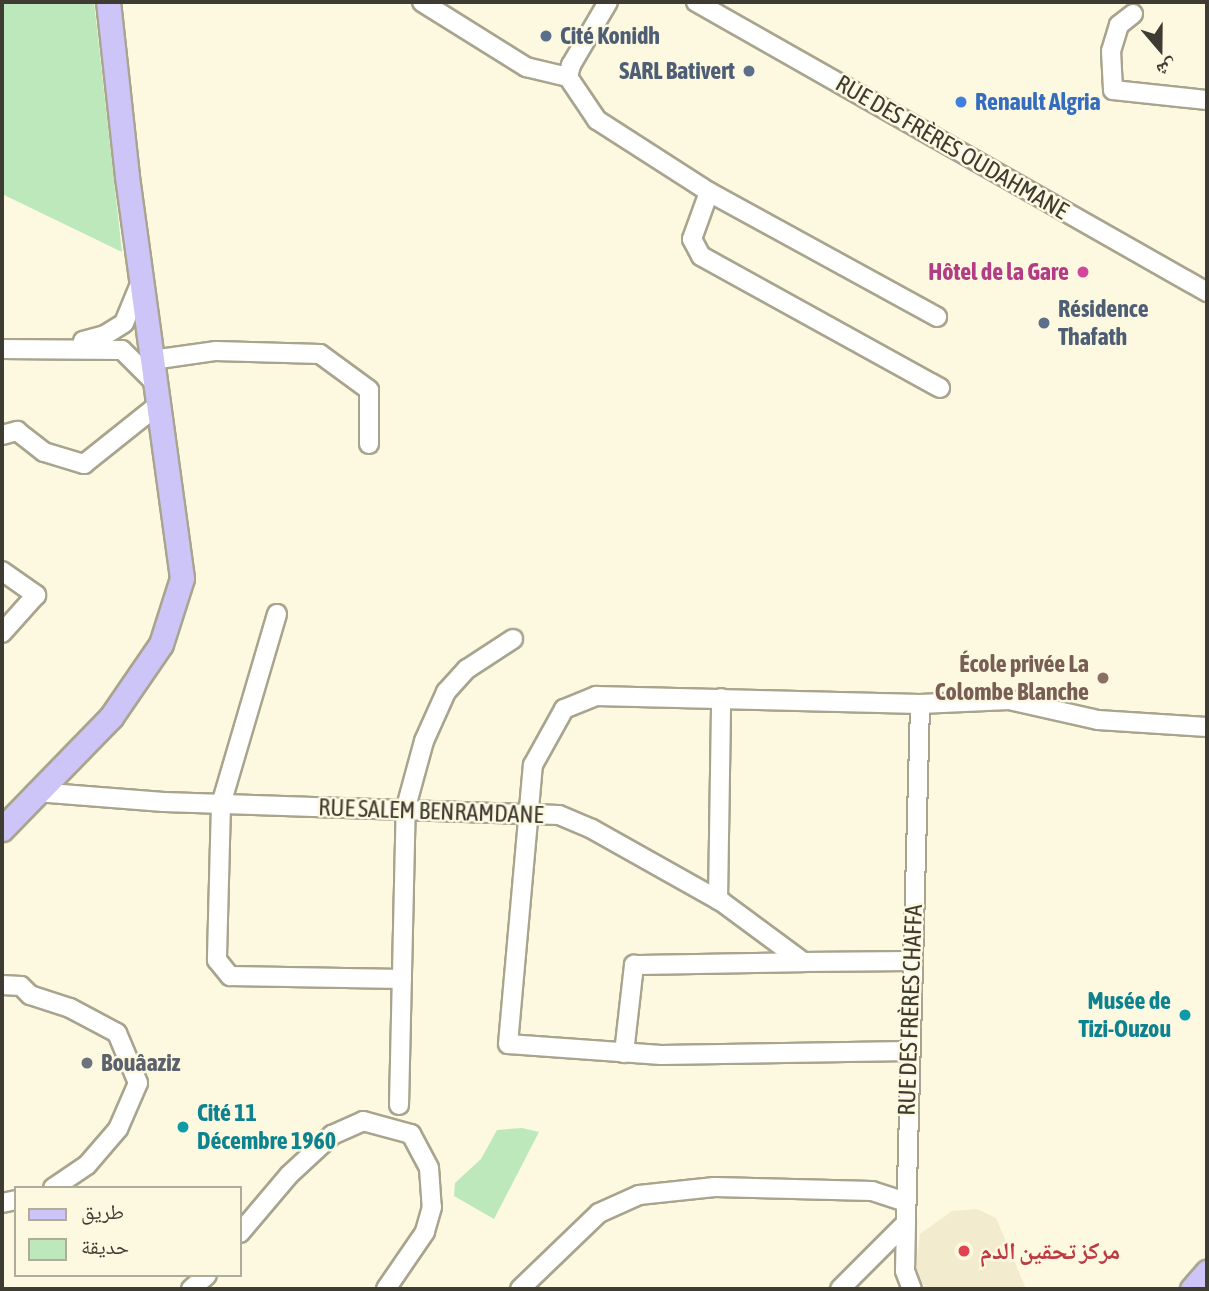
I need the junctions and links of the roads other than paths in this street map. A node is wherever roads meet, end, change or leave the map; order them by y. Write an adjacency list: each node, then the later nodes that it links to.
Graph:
1 (108, 2): 9 (main road)
2 (422, 2): 6 (street)
3 (608, 2): 6 (street)
4 (696, 2): 10 (street, RUE DES FRÈRES OUDAHMANE)
5 (1133, 14): 7 (street)
6 (568, 77): 8 (street)
7 (1207, 100)
8 (709, 192): 11 (street); 15 (street)
9 (141, 282): 12 (street); 14 (main road)
10 (1207, 292)
11 (937, 317)
12 (66, 346): 13 (street); 14 (street)
13 (2, 349)
14 (155, 385): 16 (street); 17 (street); 25 (main road)
15 (940, 388)
16 (2, 435)
17 (369, 444)
18 (2, 571): 20 (street)
19 (277, 614): 26 (street)
20 (2, 633)
21 (513, 639): 27 (street)
22 (721, 698): 23 (street); 28 (street); 30 (street)
23 (920, 704): 24 (street); 31 (street, RUE DES FRÈRES CHAFFA)
24 (1207, 727)
25 (36, 792): 26 (street, RUE SALEM BENRAMDANE); 29 (main road)
26 (221, 803): 27 (street, RUE SALEM BENRAMDANE); 33 (street)
27 (406, 807): 28 (street, RUE SALEM BENRAMDANE); 33 (street)
28 (527, 814): 30 (street, RUE SALEM BENRAMDANE); 36 (street)
29 (2, 829)
30 (718, 900): 32 (street, RUE SALEM BENRAMDANE)
31 (912, 961): 32 (street); 35 (street, RUE DES FRÈRES CHAFFA)
32 (803, 962): 36 (street)
33 (402, 979): 37 (street)
34 (2, 985): 38 (street)
35 (909, 1051): 36 (street); 39 (street, RUE DES FRÈRES CHAFFA)
36 (624, 1053)
37 (399, 1105)
38 (56, 1186)
39 (906, 1202): 40 (street, RUE DES FRÈRES CHAFFA); 46 (street)
40 (906, 1223): 47 (street); 48 (street, RUE DES FRÈRES CHAFFA)
41 (242, 1231): 45 (street)
42 (1207, 1272): 49 (main road)
43 (205, 1277): 44 (street)
44 (191, 1289)
45 (386, 1289)
46 (520, 1289)
47 (840, 1289)
48 (912, 1289)
49 (1192, 1289)

